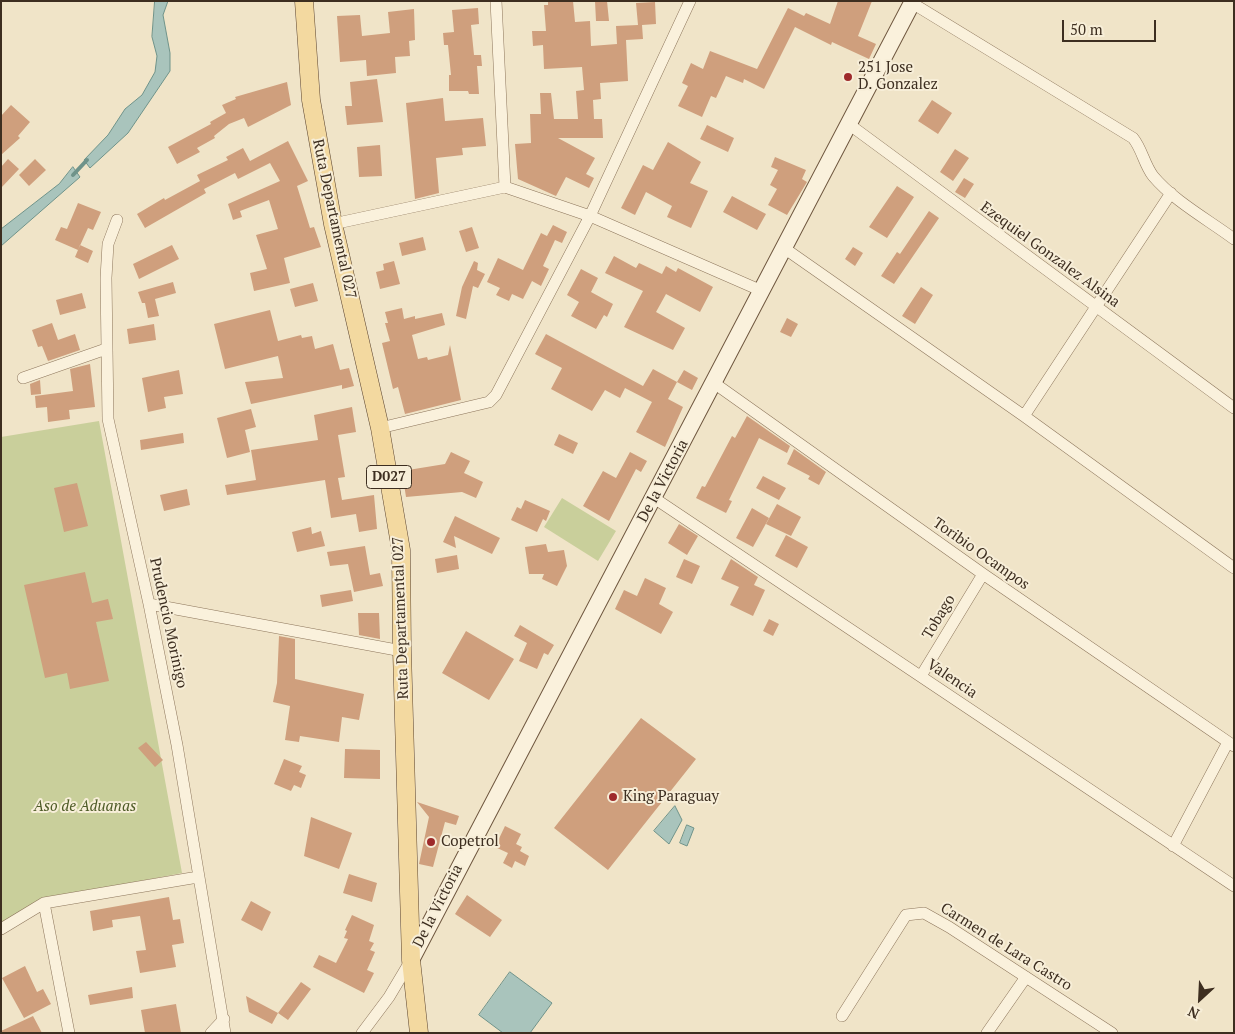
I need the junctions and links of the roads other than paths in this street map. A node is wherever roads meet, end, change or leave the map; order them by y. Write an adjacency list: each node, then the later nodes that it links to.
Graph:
1 (304, 1): 10 (main road, Ruta Departamental 027 / D027)
2 (496, 1): 6 (street)
3 (690, 1): 8 (street)
4 (912, 2): 5 (main road, De la Victoria); 7 (street)
5 (850, 125): 12 (main road, De la Victoria); 14 (street, Ezequiel Gonzalez Alsina)
6 (505, 187): 8 (street); 10 (street)
7 (1171, 193): 11 (street); 14 (street)
8 (590, 216): 13 (street); 20 (street)
9 (117, 220): 15 (street, Prudencio Morinigo)
10 (334, 224): 20 (main road, Ruta Departamental 027 / D027)
11 (1234, 239)
12 (784, 248): 13 (main road, De la Victoria); 19 (street)
13 (762, 291): 17 (main road, De la Victoria)
14 (1096, 307): 18 (street, Ezequiel Gonzalez Alsina); 19 (street)
15 (106, 348): 16 (street); 24 (street, Prudencio Morinigo)
16 (23, 378)
17 (714, 383): 21 (main road, De la Victoria); 23 (street, Toribio Ocampos)
18 (1234, 408)
19 (1024, 416): 22 (street)
20 (380, 428): 25 (main road, Ruta Departamental 027 / D027)
21 (654, 498): 26 (street, Valencia); 33 (main road, De la Victoria)
22 (1234, 568)
23 (983, 574): 26 (street, Tobago); 27 (street, Toribio Ocampos)
24 (149, 604): 25 (street); 29 (street, Prudencio Morinigo)
25 (402, 650): 33 (main road, Ruta Departamental 027 / D027)
26 (921, 676): 28 (street, Valencia)
27 (1231, 744): 28 (street)
28 (1173, 846): 30 (street, Valencia)
29 (198, 877): 31 (street); 36 (street, Prudencio Morinigo)
30 (1234, 886)
31 (44, 904): 32 (street); 37 (street)
32 (1, 929)
33 (411, 960): 40 (street); 41 (main road, Ruta Departamental 027 / D027)
34 (1026, 976): 35 (street, Carmen de Lara Castro); 42 (street); 43 (street, Carmen de Lara Castro)
35 (842, 1016)
36 (224, 1019): 38 (street); 39 (street, Prudencio Morinigo)
37 (69, 1033)
38 (211, 1033)
39 (226, 1033)
40 (362, 1033)
41 (419, 1033)
42 (987, 1033)
43 (1112, 1033)

